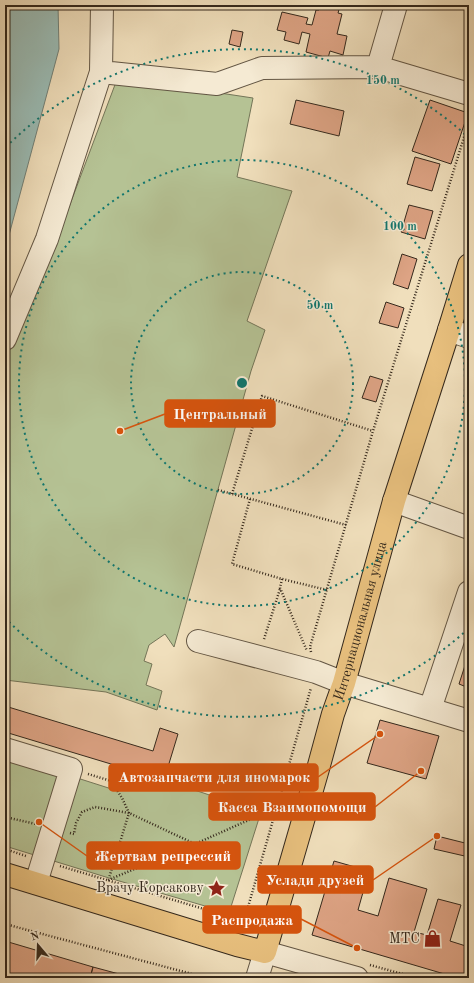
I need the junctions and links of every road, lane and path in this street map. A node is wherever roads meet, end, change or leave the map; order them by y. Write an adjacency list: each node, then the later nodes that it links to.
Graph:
1 (102, 5): 4 (street)
2 (396, 5): 3 (street)
3 (378, 67): 4 (street); 5 (street)
4 (101, 72): 9 (street)
5 (469, 94)
6 (469, 120): 10 (path)
7 (469, 265): 8 (main road, Интернациональная улица)
8 (459, 334): 14 (main road, Интернациональная улица)
9 (5, 339)
10 (373, 431): 12 (path); 15 (path)
11 (218, 490): 12 (path)
12 (232, 494): 13 (path)
13 (250, 499): 15 (path); 17 (path)
14 (394, 501): 16 (street); 24 (main road, Интернациональная улица)
15 (346, 525): 19 (path)
16 (469, 528)
17 (282, 579): 18 (path); 19 (path)
18 (280, 588): 22 (path); 23 (path)
19 (327, 590): 23 (path)
20 (469, 592): 25 (street)
21 (198, 641): 22 (street)
22 (259, 657): 23 (street)
23 (316, 672): 24 (street); 31 (path)
24 (344, 683): 25 (street); 40 (main road, Интернациональная улица)
25 (430, 709): 26 (street)
26 (469, 721)
27 (5, 749): 28 (street)
28 (71, 769): 29 (path); 32 (street)
29 (129, 813): 32 (path); 33 (path); 37 (path)
30 (5, 817): 32 (path)
31 (274, 818): 33 (path); 37 (path)
32 (61, 830): 35 (street)
33 (195, 844): 37 (path)
34 (5, 849): 35 (path)
35 (43, 861): 37 (path); 38 (street)
36 (5, 874): 38 (main road)
37 (108, 879)
38 (36, 883): 40 (main road)
39 (5, 924): 41 (path)
40 (265, 952): 42 (street, Интернациональная улица); 43 (street)
41 (207, 978)
42 (257, 978)
43 (357, 978)

